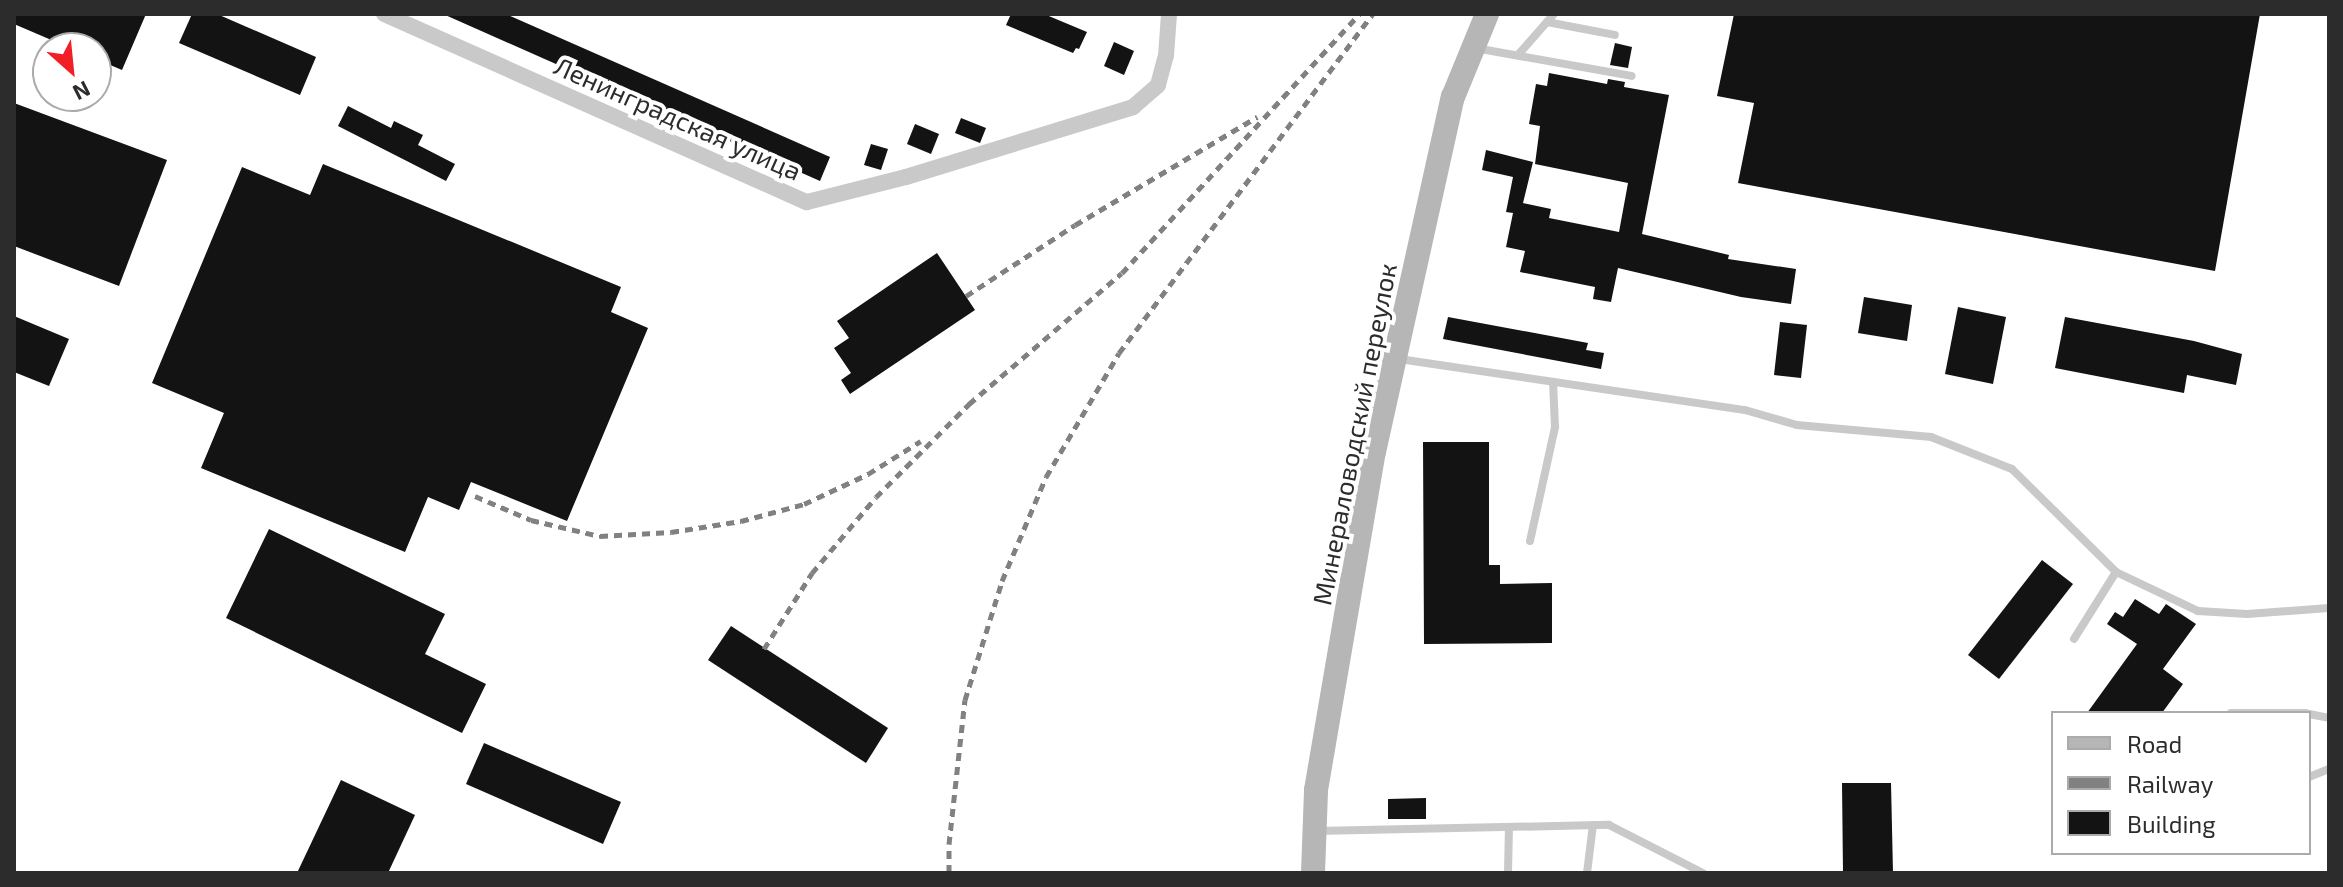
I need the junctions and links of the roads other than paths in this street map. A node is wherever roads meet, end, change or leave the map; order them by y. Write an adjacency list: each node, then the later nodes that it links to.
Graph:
1 (384, 14): 2 (street, Ленинградская улица)
2 (1169, 14)
3 (1487, 14): 7 (street, Минераловодский переулок)
4 (1554, 14): 5 (lane)
5 (1547, 22): 6 (lane); 8 (lane)
6 (1615, 35)
7 (1474, 48): 8 (lane); 10 (street, Минераловодский переулок)
8 (1518, 55): 9 (lane)
9 (1632, 76)
10 (1395, 358): 11 (lane); 18 (street, Минераловодский переулок)
11 (1553, 382): 12 (lane); 13 (lane)
12 (1530, 541)
13 (2116, 572): 14 (lane); 15 (lane)
14 (2329, 608)
15 (2074, 639)
16 (1593, 825): 17 (lane); 21 (lane); 22 (lane)
17 (1509, 827): 18 (lane); 20 (lane)
18 (1315, 831): 19 (street, Минераловодский переулок)
19 (1313, 873)
20 (1508, 873)
21 (1587, 873)
22 (1703, 873)

